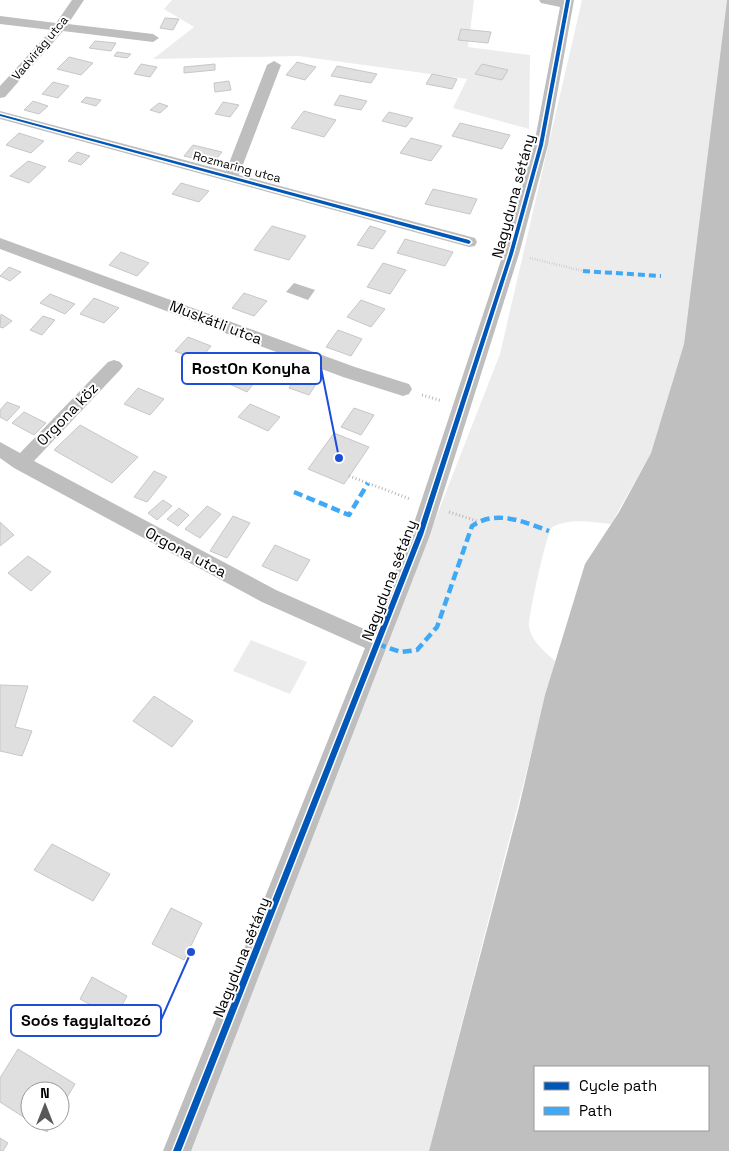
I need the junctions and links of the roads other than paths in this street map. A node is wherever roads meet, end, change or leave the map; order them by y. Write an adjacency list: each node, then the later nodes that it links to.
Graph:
1 (78, 0): 5 (street, Vadvirág utca)
2 (546, 0): 3 (street)
3 (567, 3): 17 (street, Nagyduna sétány)
4 (0, 20): 5 (street)
5 (60, 27): 6 (street); 8 (street, Vadvirág utca)
6 (153, 38)
7 (274, 65): 10 (street)
8 (0, 94)
9 (0, 115): 10 (street, Rozmaring utca)
10 (231, 177): 11 (street, Rozmaring utca)
11 (469, 242)
12 (0, 243): 14 (street, Muskátli utca)
13 (114, 366): 16 (street, Orgona köz)
14 (403, 389)
15 (0, 449): 16 (street, Orgona utca)
16 (21, 463): 17 (street, Orgona utca)
17 (377, 644): 18 (street, Nagyduna sétány)
18 (177, 1151)

